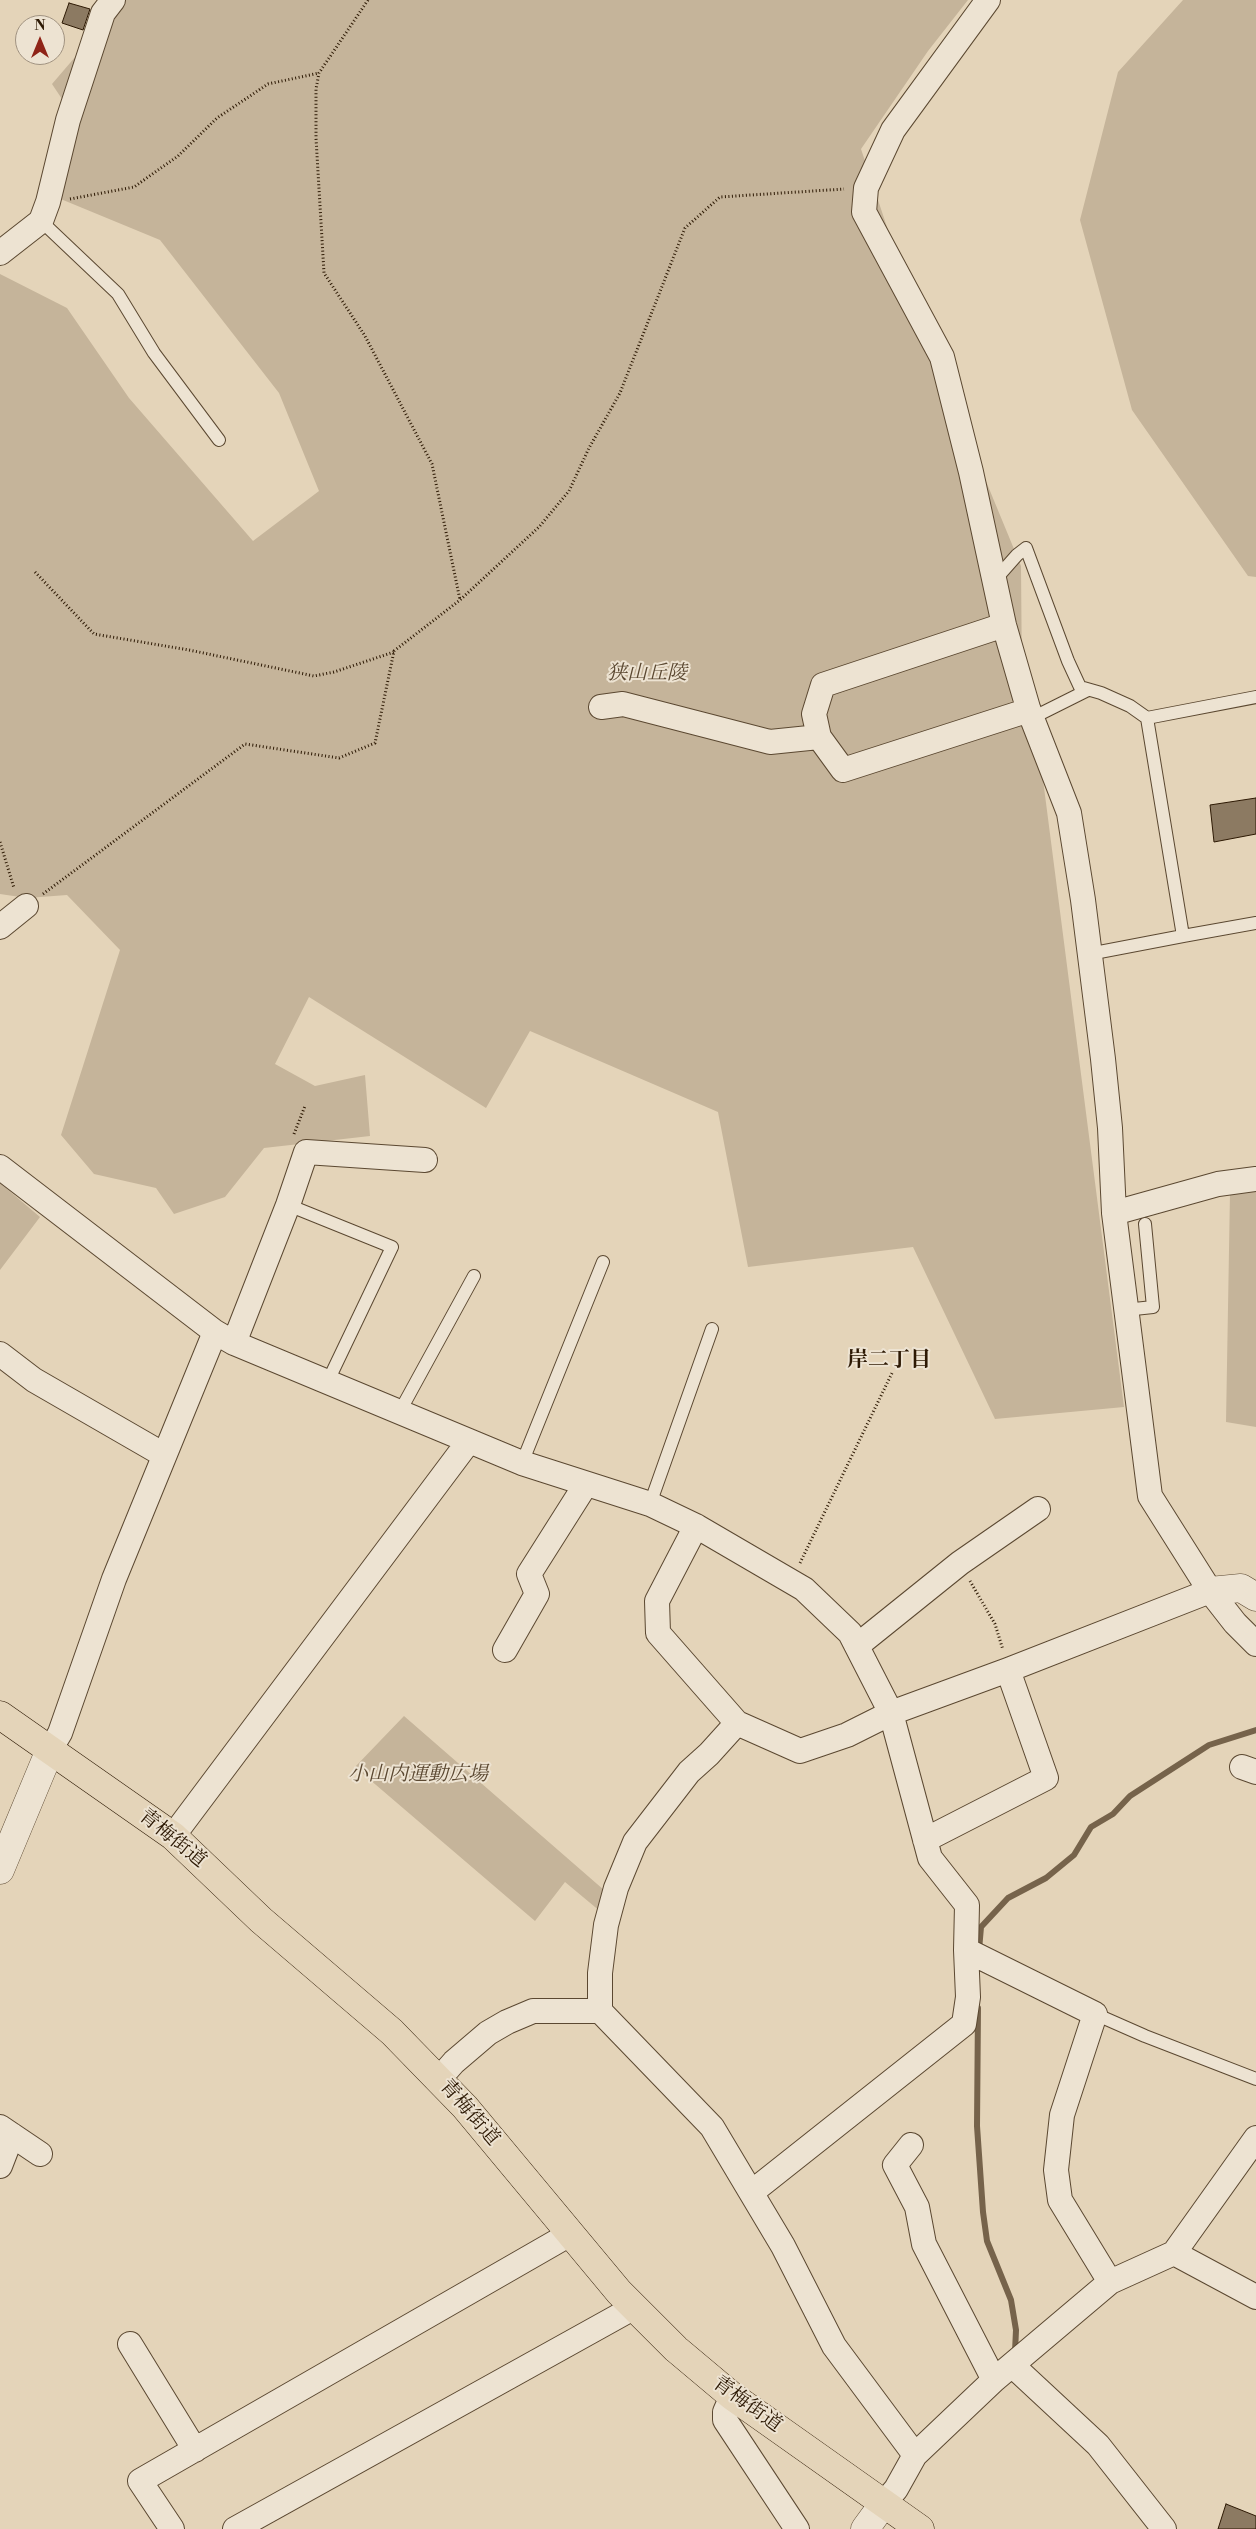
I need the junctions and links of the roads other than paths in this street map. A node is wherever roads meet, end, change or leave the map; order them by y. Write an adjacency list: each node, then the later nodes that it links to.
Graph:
1 (113, 0): 3 (street)
2 (988, 0): 6 (street)
3 (45, 212): 4 (street); 5 (lane)
4 (0, 254)
5 (219, 440)
6 (994, 581): 7 (street); 8 (lane)
7 (1004, 625): 11 (street); 13 (street)
8 (1088, 690): 11 (lane); 12 (lane)
9 (1256, 697): 12 (lane)
10 (601, 708): 13 (street)
11 (1030, 713): 13 (street); 18 (street)
12 (1147, 718): 17 (lane)
13 (819, 737)
14 (23, 908): 16 (street)
15 (1256, 923): 17 (lane)
16 (0, 927)
17 (1183, 936): 18 (lane)
18 (1089, 954): 23 (street)
19 (425, 1160): 22 (street)
20 (0, 1167): 29 (street)
21 (1256, 1179): 23 (street)
22 (288, 1205): 29 (street); 31 (lane)
23 (1114, 1213): 27 (street)
24 (1145, 1224): 27 (lane)
25 (603, 1262): 35 (lane)
26 (474, 1276): 32 (lane)
27 (1125, 1310): 40 (street)
28 (712, 1329): 37 (lane)
29 (224, 1337): 31 (street); 34 (street)
30 (0, 1354): 34 (street)
31 (328, 1381): 32 (street)
32 (399, 1413): 33 (street)
33 (470, 1441): 35 (street); 50 (street)
34 (164, 1455): 49 (street)
35 (522, 1463): 36 (street)
36 (586, 1484): 37 (street); 44 (street)
37 (650, 1504): 39 (street)
38 (1038, 1509): 43 (street)
39 (696, 1526): 43 (street); 48 (street)
40 (1210, 1591): 41 (street); 42 (street); 45 (street)
41 (1256, 1597)
42 (1256, 1644)
43 (858, 1645): 46 (street)
44 (505, 1650)
45 (1008, 1670): 46 (street); 51 (street)
46 (890, 1712): 48 (street); 51 (street)
47 (0, 1715): 49 (main road, 青梅街道)
48 (736, 1723): 54 (street)
49 (50, 1750): 50 (main road, 青梅街道); 52 (street)
50 (173, 1836): 56 (main road, 青梅街道)
51 (925, 1840): 53 (street)
52 (0, 1870)
53 (975, 1955): 55 (street); 63 (street)
54 (600, 2011): 56 (street); 63 (street)
55 (1095, 2014): 57 (lane); 66 (street)
56 (439, 2079): 64 (main road, 青梅街道)
57 (1256, 2079)
58 (6, 2131): 61 (street); 62 (street)
59 (1256, 2138): 65 (street)
60 (911, 2145): 71 (street)
61 (40, 2154)
62 (0, 2166)
63 (752, 2192): 74 (street)
64 (570, 2234): 68 (main road, 青梅街道); 73 (street)
65 (1174, 2253): 66 (street); 67 (street)
66 (1110, 2282): 70 (street)
67 (1256, 2297)
68 (633, 2308): 72 (main road, 青梅街道); 77 (street)
69 (130, 2344): 73 (street)
70 (1012, 2365): 71 (street); 81 (street)
71 (994, 2380): 74 (street)
72 (732, 2396): 75 (main road, 青梅街道); 78 (street)
73 (195, 2450): 76 (street)
74 (915, 2456): 75 (street)
75 (884, 2503): 79 (street); 80 (main road, 青梅街道)
76 (172, 2529)
77 (235, 2529)
78 (797, 2529)
79 (864, 2529)
80 (920, 2529)
81 (1164, 2529)

